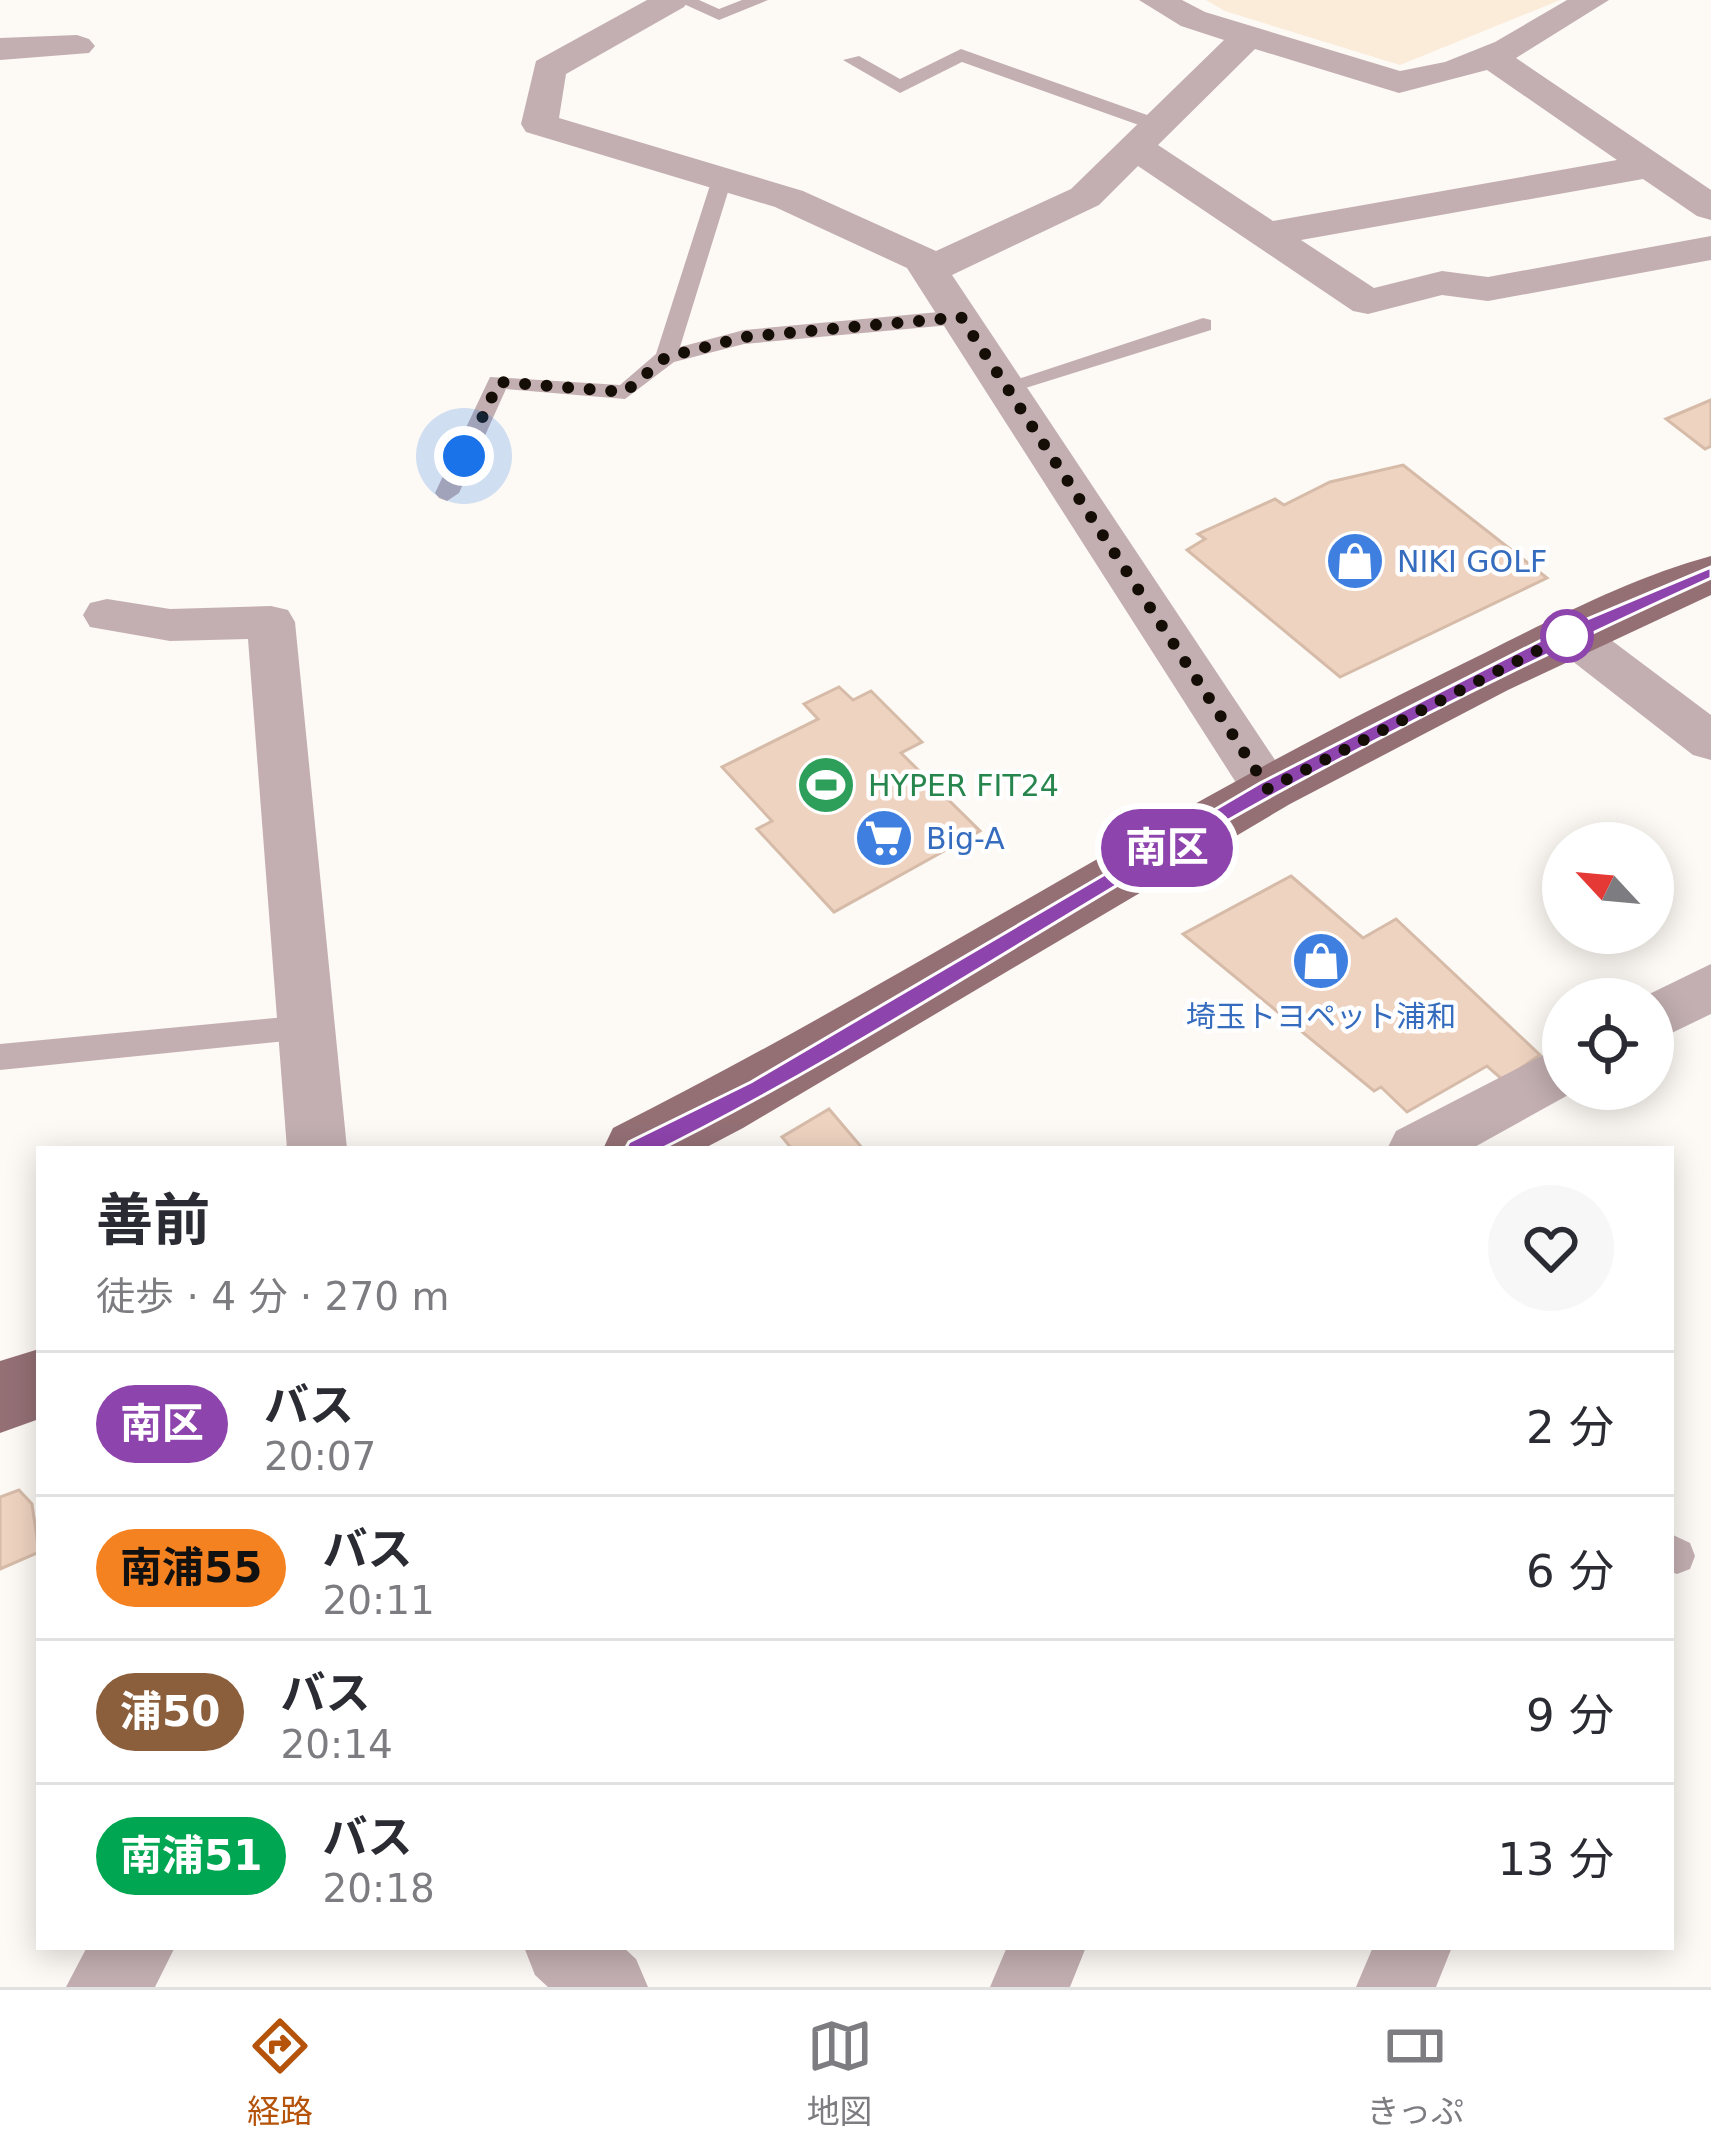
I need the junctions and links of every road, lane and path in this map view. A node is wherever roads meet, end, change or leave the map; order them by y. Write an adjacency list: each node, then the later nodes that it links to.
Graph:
1 (684, 0): 2 (lane)
2 (759, 0)
3 (1156, 0): 6 (street)
4 (1592, 0): 9 (street)
5 (640, 7): 13 (street)
6 (1248, 36): 9 (street); 11 (street)
7 (77, 46): 8 (street)
8 (0, 49)
9 (1490, 56): 12 (street)
10 (852, 60): 11 (lane)
11 (1146, 136): 15 (street); 17 (street)
12 (1650, 166): 14 (street); 15 (street)
13 (722, 179): 17 (street); 20 (lane)
14 (1711, 208)
15 (1266, 234): 16 (street)
16 (1711, 248)
17 (929, 270): 18 (street)
18 (961, 317): 20 (lane); 21 (street)
19 (1203, 325): 21 (lane)
20 (666, 357): 22 (lane)
21 (1007, 386): 27 (street)
22 (447, 493)
23 (1711, 574): 25 (main road)
24 (107, 615): 30 (street)
25 (1570, 634): 26 (street); 27 (main road)
26 (1711, 742)
27 (1268, 789): 34 (main road)
28 (1711, 987): 29 (street)
29 (1674, 1007)
30 (306, 1027): 31 (lane); 33 (street)
31 (0, 1057)
32 (1542, 1081): 35 (street)
33 (316, 1146)
34 (644, 1146)
35 (1422, 1146)
36 (36, 1385): 37 (main road)
37 (0, 1396)
38 (134, 1950): 42 (street)
39 (565, 1950): 43 (street)
40 (1046, 1950): 44 (street)
41 (1412, 1950): 45 (street)
42 (106, 1987)
43 (608, 1987)
44 (1030, 1987)
45 (1396, 1987)

